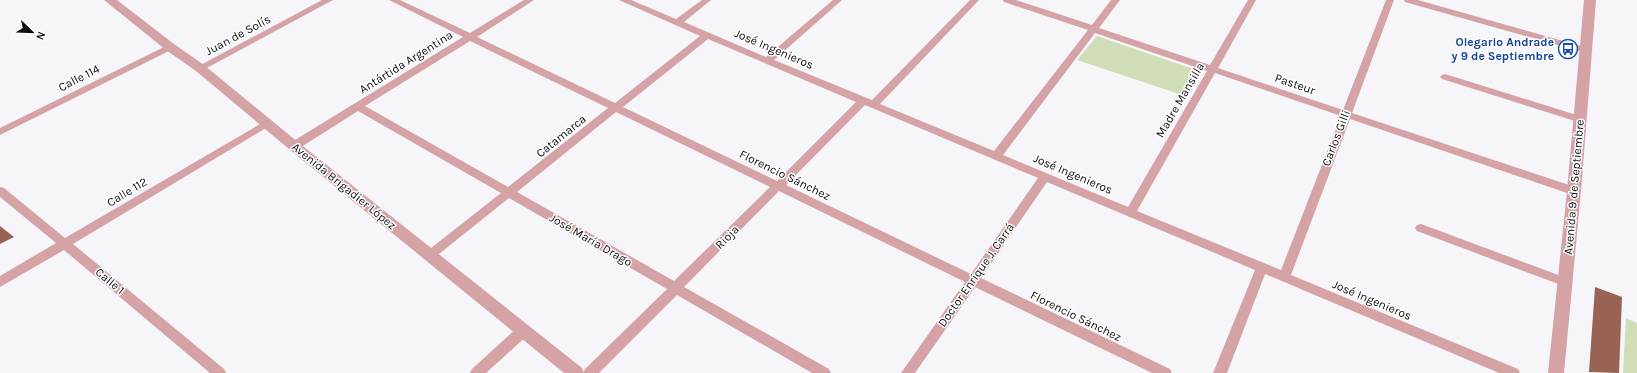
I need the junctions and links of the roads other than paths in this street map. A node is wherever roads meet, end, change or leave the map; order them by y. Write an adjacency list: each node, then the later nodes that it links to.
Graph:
1 (110, 0): 19 (street, Avenida Brigadier López)
2 (329, 0): 22 (street, Juan de Solís)
3 (393, 0): 18 (street, Florencio Sánchez)
4 (530, 0): 18 (street, Antártida Argentina)
5 (623, 0): 15 (street, José Ingenieros)
6 (707, 0): 15 (street)
7 (838, 0): 21 (street)
8 (975, 0): 25 (street, Rioja)
9 (1007, 0): 16 (street, Pasteur)
10 (1116, 0): 16 (street)
11 (1252, 0): 23 (street, Madre Mansilla)
12 (1390, 0): 28 (street, Carlos Gilli)
13 (1408, 0): 20 (street)
14 (1590, 0): 20 (street, Avenida 9 de Septiembre)
15 (677, 23): 17 (street, José Ingenieros)
16 (1094, 29): 23 (street, Pasteur); 33 (street)
17 (707, 36): 21 (street, José Ingenieros); 27 (street, Catamarca)
18 (470, 37): 26 (street, Antártida Argentina); 27 (street, Florencio Sánchez)
19 (170, 47): 22 (street, Avenida Brigadier López); 31 (street, Calle 114)
20 (1585, 50): 29 (street, Avenida 9 de Septiembre)
21 (767, 61): 25 (street, José Ingenieros)
22 (200, 68): 30 (street, Avenida Brigadier López)
23 (1212, 69): 28 (street, Pasteur); 39 (street, Madre Mansilla)
24 (1445, 77): 29 (street)
25 (868, 103): 33 (street, José Ingenieros); 35 (street, Rioja)
26 (359, 106): 32 (street, Antártida Argentina); 38 (street, José María Drago)
27 (616, 108): 35 (street, Florencio Sánchez); 38 (street, Catamarca)
28 (1345, 114): 37 (street, Pasteur); 44 (street, Carlos Gilli)
29 (1579, 119): 37 (street, Avenida 9 de Septiembre)
30 (267, 123): 32 (street, Avenida Brigadier López); 41 (street, Calle 112)
31 (0, 132)
32 (294, 146): 42 (street, Avenida Brigadier López)
33 (996, 156): 34 (street, José Ingenieros)
34 (1045, 177): 39 (street, José Ingenieros); 45 (street, Doctor Enrique J. Carrá)
35 (778, 186): 45 (street, Florencio Sánchez); 48 (street, Rioja)
36 (0, 191): 41 (street, Calle 1)
37 (1574, 191): 47 (street, Avenida 9 de Septiembre)
38 (510, 193): 42 (street, Catamarca); 48 (street, José María Drago)
39 (1130, 213): 43 (street, José Ingenieros)
40 (1421, 228): 47 (street)
41 (65, 244): 46 (street, Calle 112); 50 (street, Calle 1)
42 (430, 255): 49 (street, Avenida Brigadier López)
43 (1262, 268): 44 (street, José Ingenieros); 57 (street)
44 (1284, 277): 58 (street, José Ingenieros)
45 (973, 280): 55 (street, Doctor Enrique J. Carrá); 56 (street, Florencio Sánchez)
46 (0, 282)
47 (1565, 282): 59 (street, Avenida 9 de Septiembre)
48 (676, 288): 53 (street, Rioja); 54 (street, José María Drago)
49 (524, 330): 51 (street); 52 (street, Avenida Brigadier López)
50 (219, 373)
51 (477, 373)
52 (576, 373)
53 (590, 373)
54 (824, 373)
55 (908, 373)
56 (1165, 373)
57 (1220, 373)
58 (1513, 373)
59 (1556, 373)

